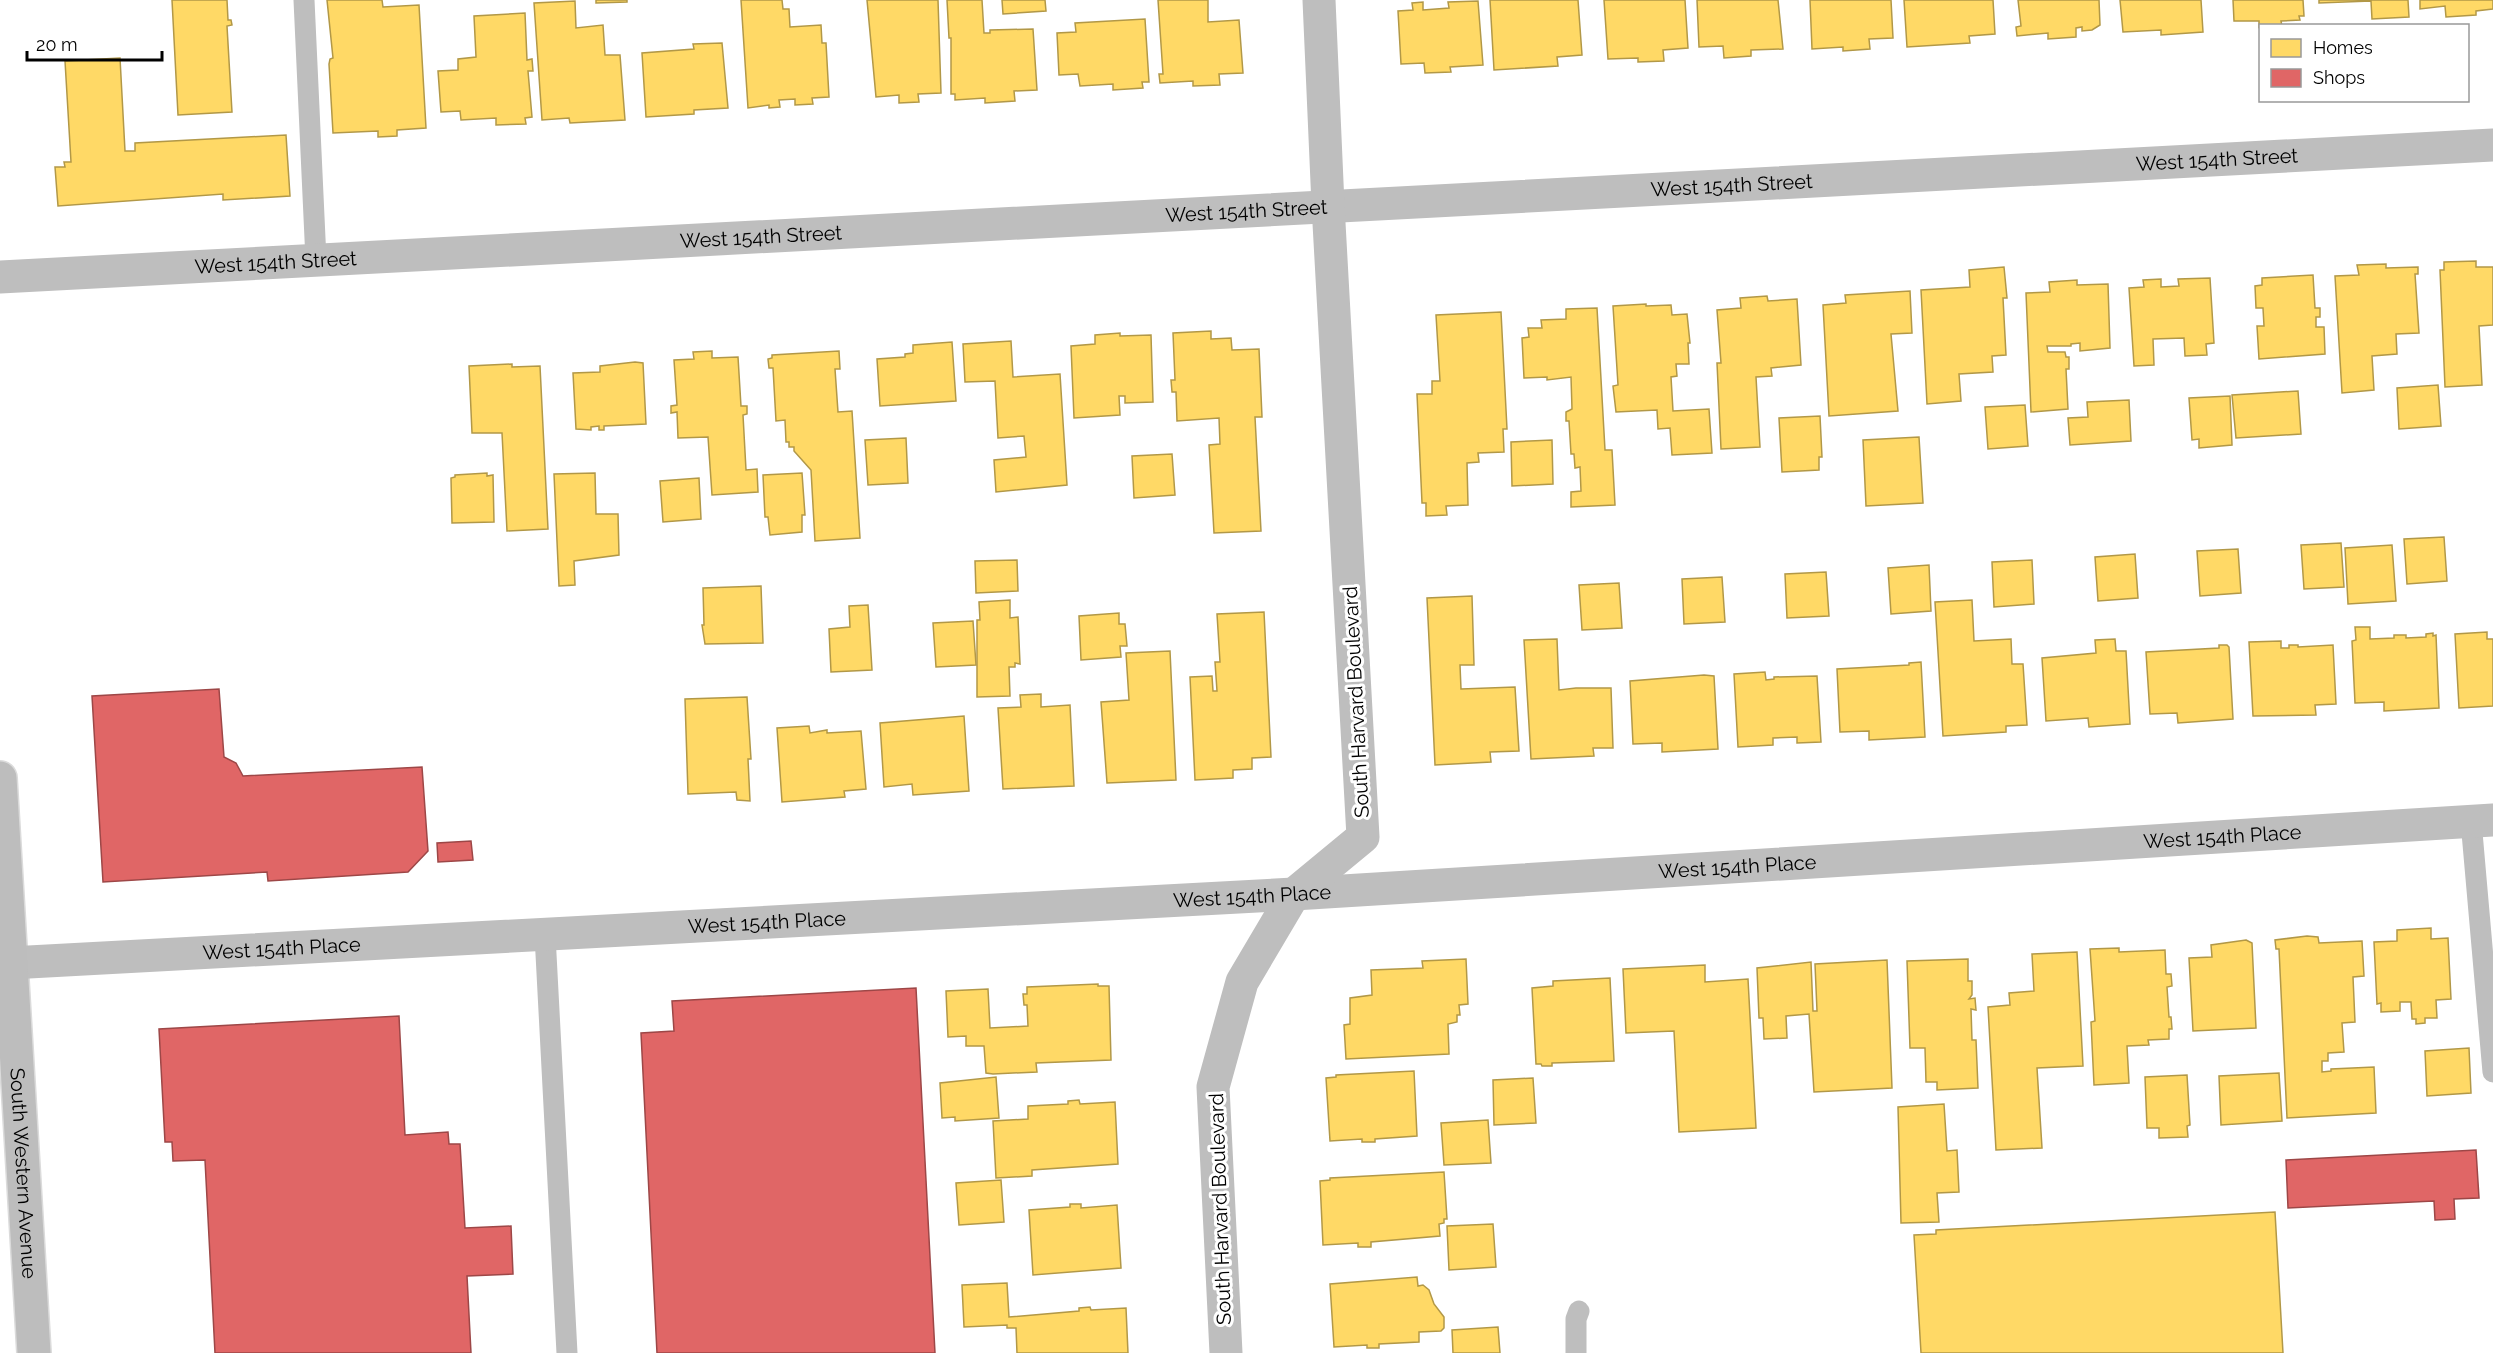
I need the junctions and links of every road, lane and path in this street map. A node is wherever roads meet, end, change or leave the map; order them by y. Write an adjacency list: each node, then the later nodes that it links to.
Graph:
1 (304, 0): 5 (lane)
2 (1319, 0): 4 (street, South Harvard Boulevard)
3 (2493, 145): 4 (street, West 154th Street)
4 (1328, 205): 5 (street, West 154th Street); 9 (street, South Harvard Boulevard)
5 (316, 260): 6 (street, West 154th Street)
6 (0, 277)
7 (0, 778): 11 (main road, South Western Avenue)
8 (2482, 820): 9 (street, West 154th Place); 13 (lane)
9 (1294, 894): 10 (street, West 154th Place); 17 (street, South Harvard Boulevard)
10 (545, 935): 11 (street, West 154th Place); 16 (lane)
11 (10, 963): 12 (main road, South Western Avenue)
12 (8, 1026): 15 (main road, South Western Avenue)
13 (2493, 1072)
14 (1579, 1311): 18 (lane)
15 (34, 1353)
16 (567, 1353)
17 (1226, 1353)
18 (1576, 1353)

